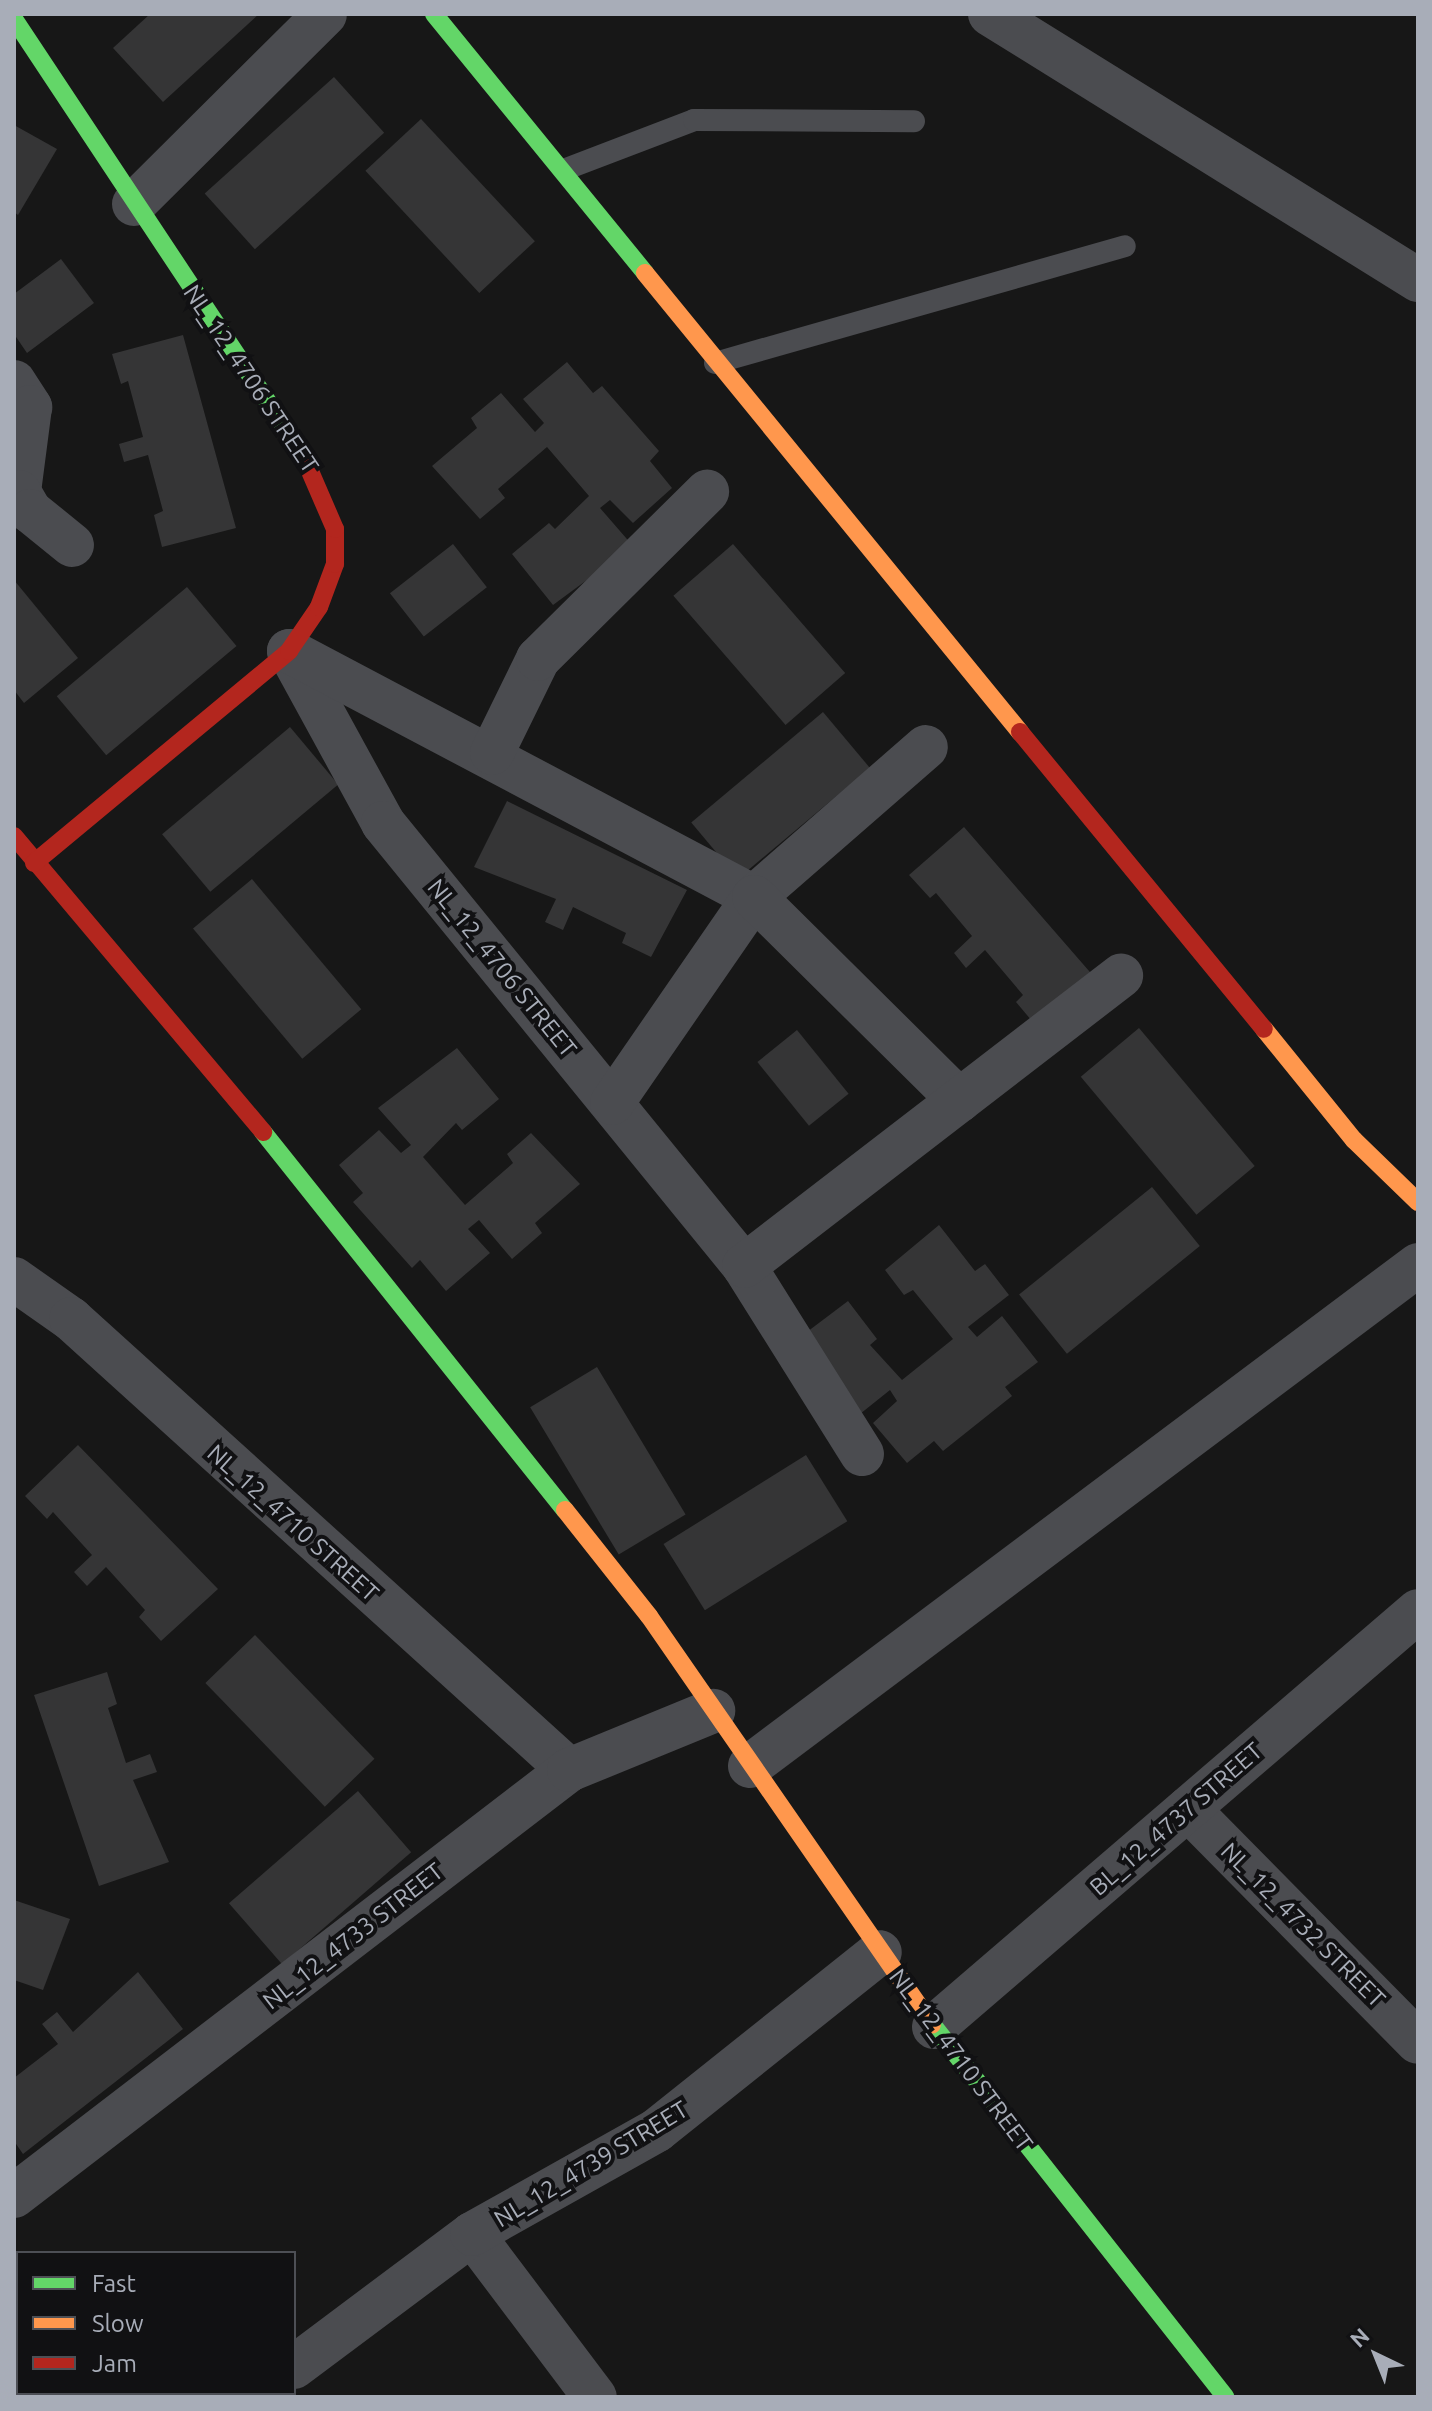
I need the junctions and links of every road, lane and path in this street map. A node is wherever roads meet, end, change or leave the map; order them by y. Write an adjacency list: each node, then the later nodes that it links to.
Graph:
1 (325, 14): 7 (street)
2 (434, 14): 6 (street)
3 (990, 14): 9 (street)
4 (14, 19): 7 (street, NL_12_4706 STREET)
5 (914, 121): 6 (lane)
6 (566, 169): 10 (street)
7 (134, 204): 14 (street, NL_12_4706 STREET)
8 (1125, 246): 10 (lane)
9 (1418, 280)
10 (715, 363): 23 (street)
11 (14, 382): 13 (street)
12 (707, 492): 16 (street)
13 (72, 545)
14 (289, 651): 16 (street); 18 (street, NL_12_4706 STREET); 22 (street, NL_12_4706 STREET)
15 (926, 747): 19 (street)
16 (492, 753): 19 (street)
17 (14, 836): 18 (street, NL_12_4710 STREET)
18 (34, 863): 29 (street, NL_12_4710 STREET)
19 (754, 897): 21 (street); 22 (street)
20 (1121, 976): 21 (street)
21 (959, 1100): 25 (street)
22 (612, 1103): 25 (street, NL_12_4706 STREET)
23 (1418, 1202)
24 (1418, 1265): 30 (street)
25 (744, 1266): 27 (street, NL_12_4706 STREET)
26 (14, 1279): 31 (street, NL_12_4710 STREET)
27 (862, 1454)
28 (1418, 1611): 32 (street, BL_12_4737 STREET)
29 (713, 1711): 30 (street, NL_12_4710 STREET); 31 (street, NL_12_4733 STREET)
30 (750, 1766): 33 (street, NL_12_4710 STREET)
31 (569, 1770): 36 (street, NL_12_4733 STREET)
32 (1188, 1809): 34 (street, BL_12_4737 STREET); 35 (street, NL_12_4732 STREET)
33 (880, 1952): 34 (street, NL_12_4710 STREET); 37 (street, NL_12_4739 STREET)
34 (934, 2027): 40 (street, NL_12_4710 STREET)
35 (1416, 2034)
36 (14, 2196)
37 (472, 2234): 38 (street, NL_12_4739 STREET); 39 (street)
38 (296, 2366)
39 (595, 2397)
40 (1225, 2397)

